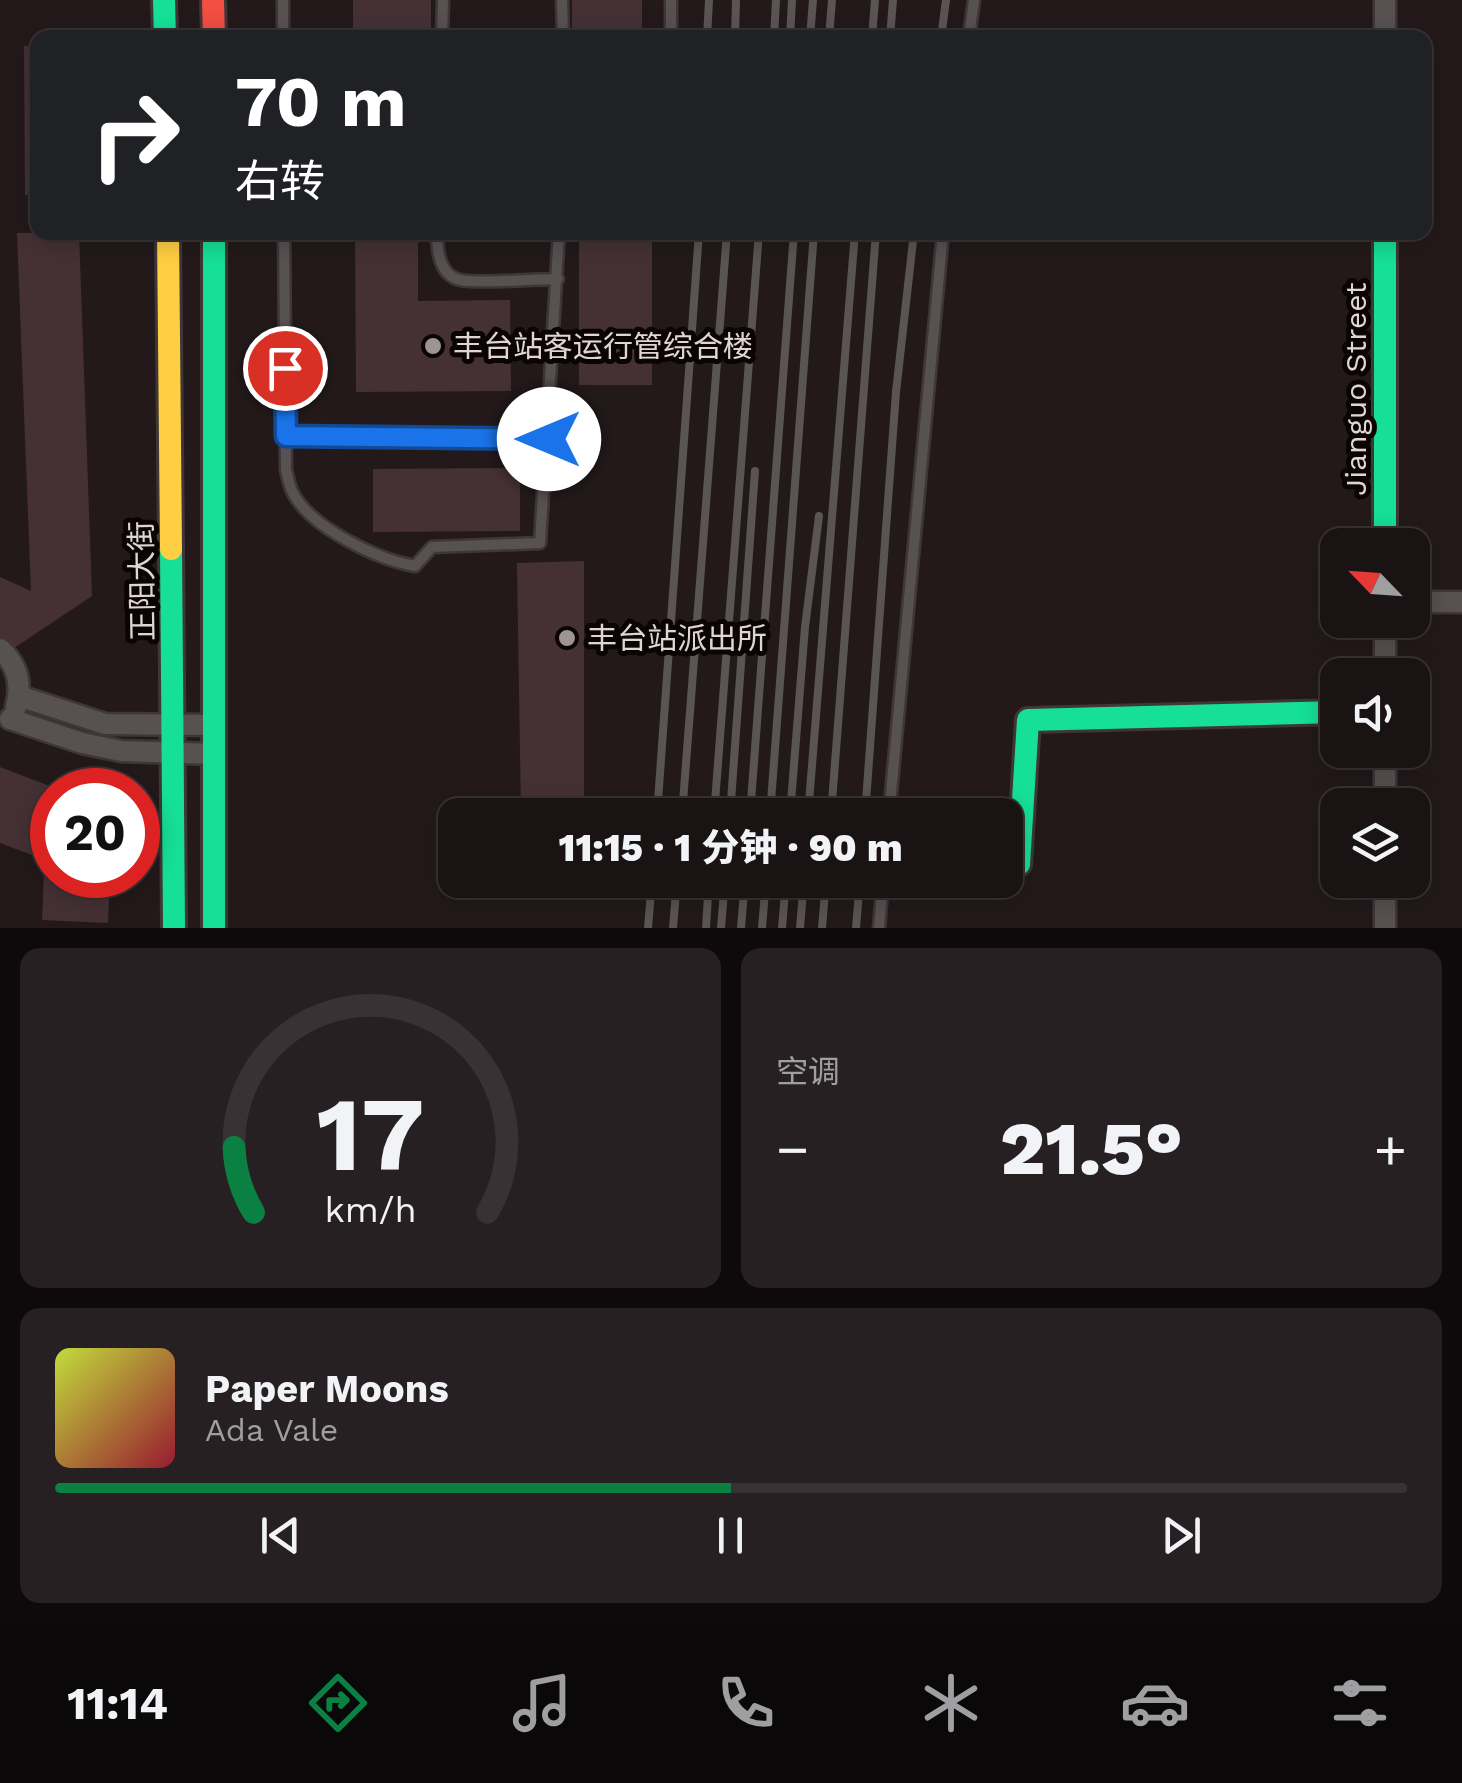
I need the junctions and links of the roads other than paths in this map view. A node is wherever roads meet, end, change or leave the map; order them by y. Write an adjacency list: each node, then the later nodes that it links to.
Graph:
1 (164, 0): 9 (main road)
2 (214, 0): 10 (main road)
3 (283, 0): 11 (lane)
4 (443, 0): 12 (lane)
5 (562, 0): 13 (lane)
6 (671, 0): 14 (lane)
7 (974, 0): 15 (lane)
8 (1385, 0): 16 (street)
9 (165, 30)
10 (214, 30)
11 (283, 30)
12 (442, 30)
13 (563, 30)
14 (671, 30)
15 (969, 30)
16 (1385, 30)
17 (168, 240): 34 (main road, 正阳大街)
18 (214, 240): 35 (main road)
19 (284, 240): 25 (lane)
20 (437, 240): 24 (lane)
21 (559, 240): 24 (lane)
22 (942, 240): 38 (lane)
23 (1385, 240): 27 (main road, Jianguo Street)
24 (558, 279): 26 (lane)
25 (286, 436): 26 (lane); 26 (lane)
26 (549, 439)
27 (1385, 528)
28 (1430, 602): 29 (street)
29 (1462, 602)
30 (0, 650): 31 (street)
31 (19, 696): 33 (street); 34 (street)
32 (1320, 712): 39 (main road)
33 (5, 724): 36 (street)
34 (174, 724): 35 (street); 36 (main road, 正阳大街)
35 (214, 725): 37 (main road)
36 (175, 753): 37 (street); 42 (main road, 正阳大街)
37 (214, 754): 43 (main road)
38 (892, 798)
39 (1023, 800)
40 (882, 898): 44 (lane)
41 (1386, 898): 45 (street)
42 (174, 928)
43 (214, 928)
44 (879, 928)
45 (1386, 928)

